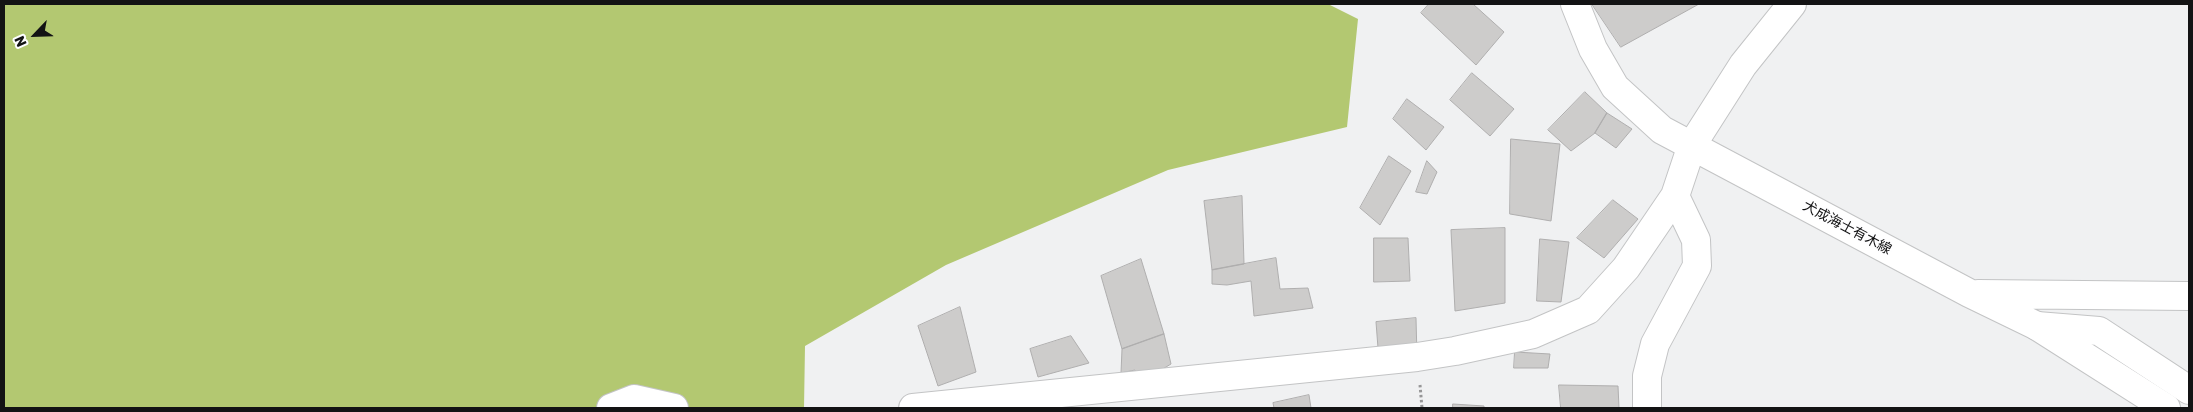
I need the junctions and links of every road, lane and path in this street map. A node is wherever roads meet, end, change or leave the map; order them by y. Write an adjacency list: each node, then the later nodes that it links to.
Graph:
1 (1574, 4): 3 (street, 犬成海士有木線)
2 (1792, 4): 3 (street)
3 (1692, 145): 4 (street); 5 (street, 犬成海士有木線)
4 (1676, 196): 11 (street); 12 (street)
5 (1970, 293): 6 (street); 7 (street, 犬成海士有木線)
6 (2189, 296)
7 (2037, 326): 8 (street); 13 (street, 犬成海士有木線)
8 (2189, 390)
9 (611, 408): 10 (street)
10 (674, 408)
11 (913, 408)
12 (1647, 408)
13 (2166, 408)

